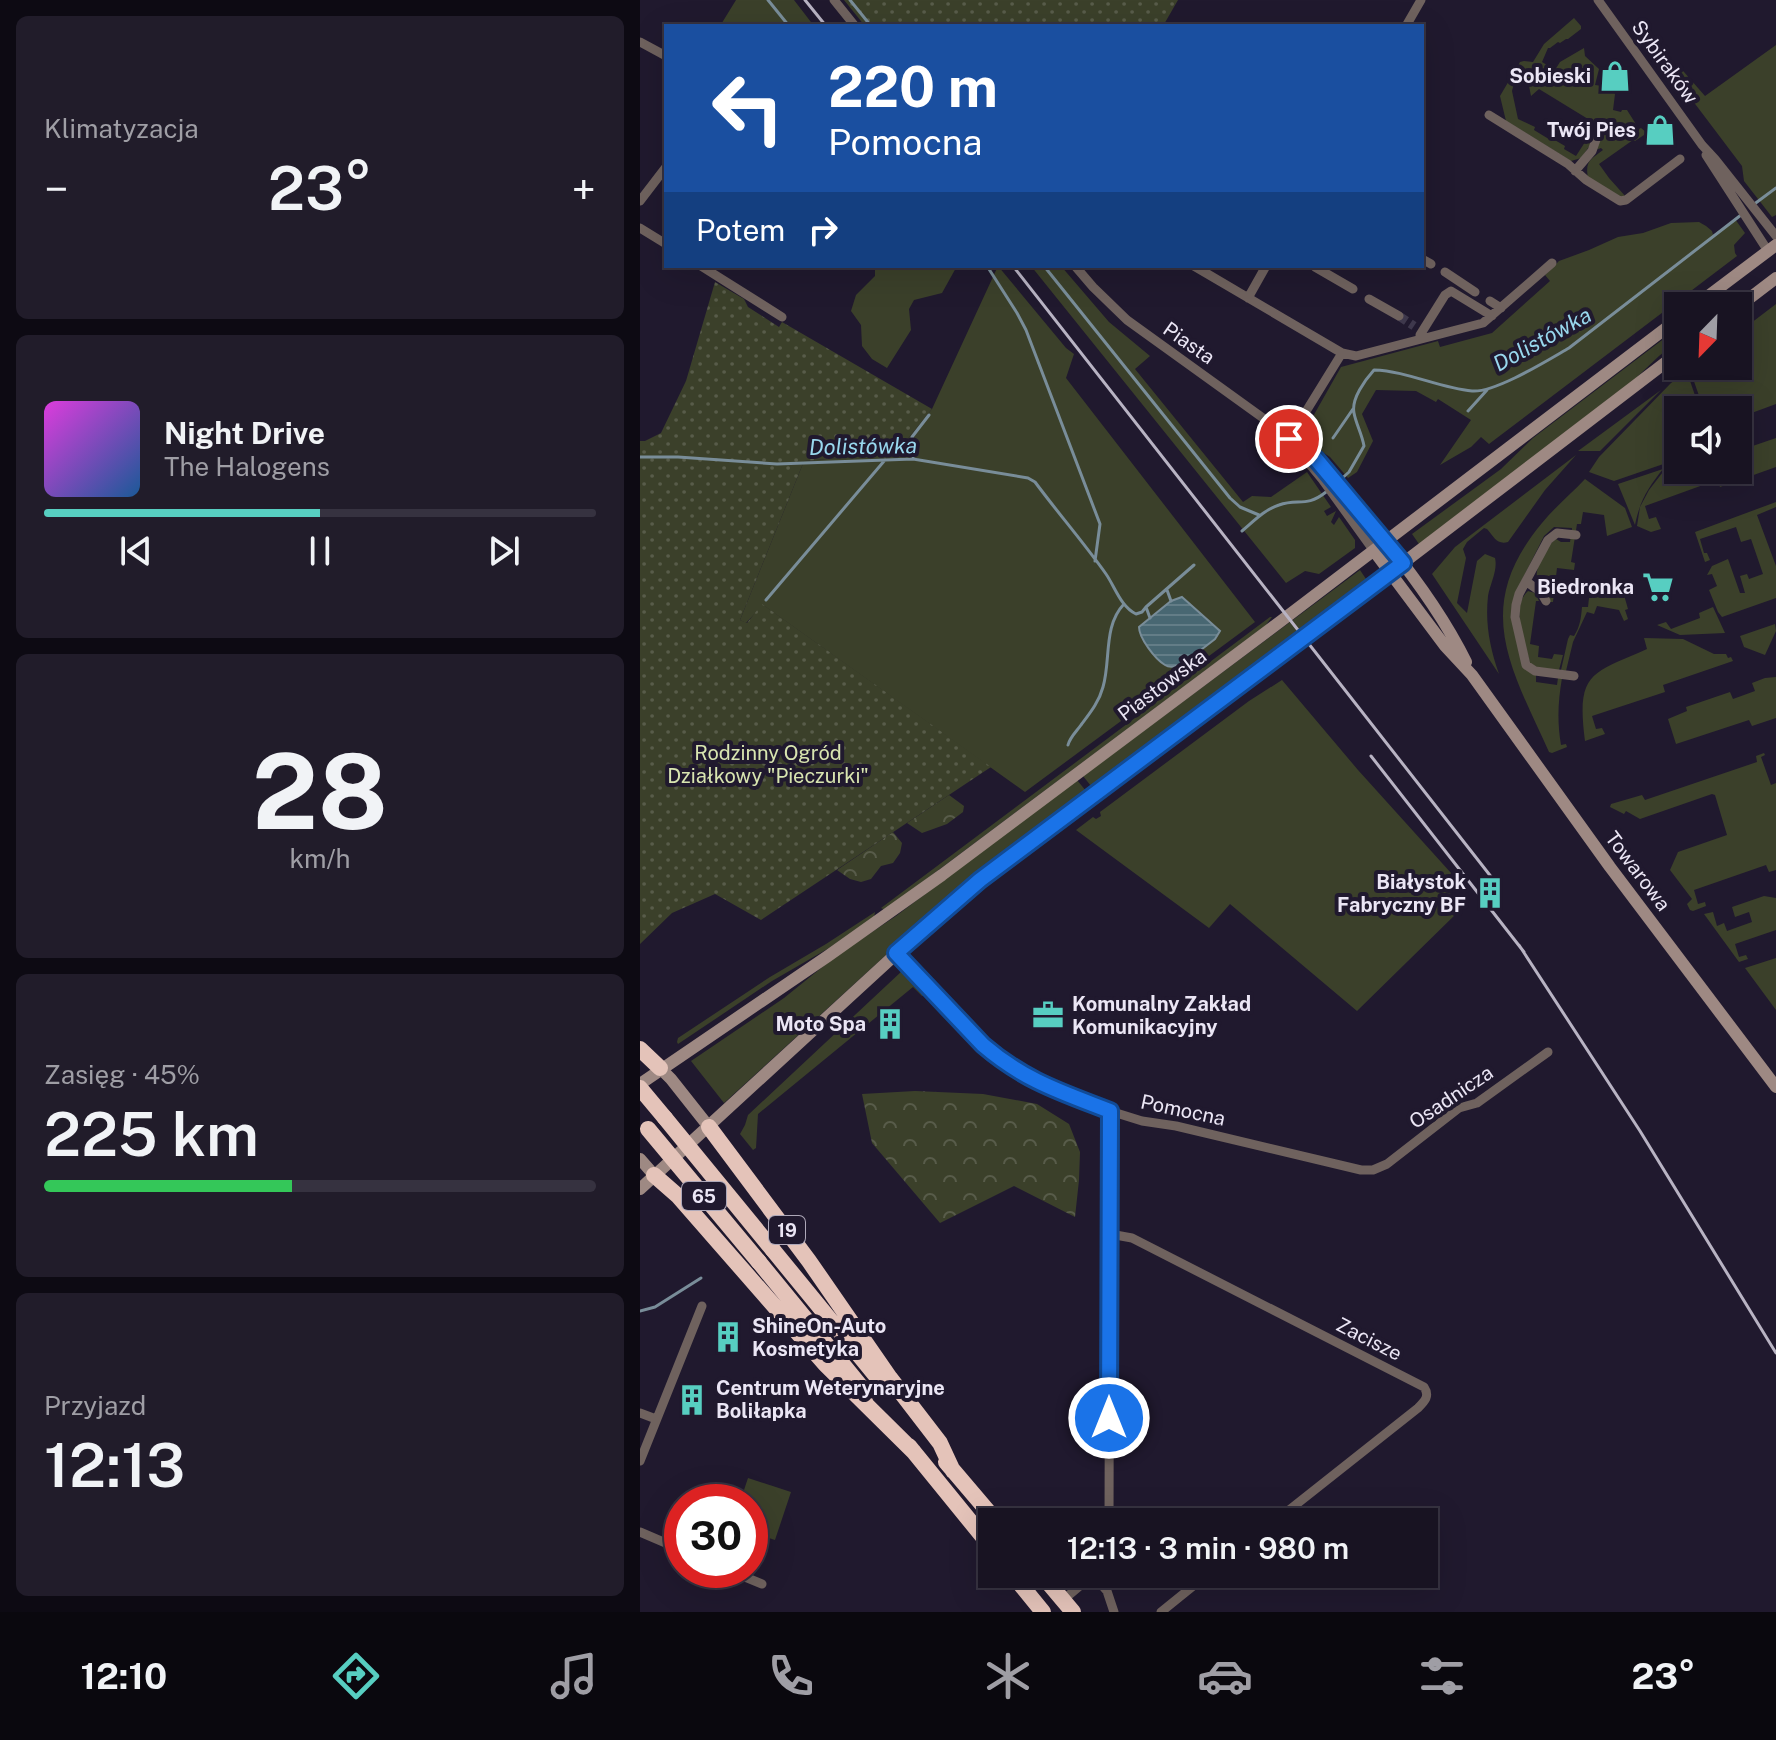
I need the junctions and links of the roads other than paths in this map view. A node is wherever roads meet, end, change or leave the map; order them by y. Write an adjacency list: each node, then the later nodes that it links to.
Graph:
1 (834, 0): 4 (street)
2 (1421, 0): 5 (street)
3 (1598, 0): 14 (street, Sybiraków)
4 (853, 24)
5 (1407, 24)
6 (640, 42): 7 (street)
7 (664, 55)
8 (1489, 115): 12 (street)
9 (1598, 134): 12 (street)
10 (1680, 159): 12 (street)
11 (664, 170): 13 (street)
12 (1575, 171)
13 (640, 201)
14 (1753, 217): 16 (street, Sybiraków); 18 (street, Sybiraków)
15 (640, 228): 17 (street)
16 (1776, 236)
17 (664, 243)
18 (1773, 252): 29 (main road)
19 (1552, 263): 34 (street)
20 (704, 268): 37 (street)
21 (1077, 268): 42 (street, Piasta)
22 (1197, 268): 31 (street)
23 (1265, 268): 31 (street)
24 (1317, 268): 27 (street)
25 (1445, 272): 28 (street)
26 (1776, 278): 30 (main road)
27 (1353, 289)
28 (1475, 292)
29 (1715, 292)
30 (1752, 296)
31 (1248, 298): 40 (street)
32 (1369, 299): 35 (street)
33 (1490, 301): 34 (street)
34 (1501, 308): 36 (street)
35 (1399, 316)
36 (1492, 316): 39 (street); 39 (street)
37 (782, 317)
38 (1664, 330): 45 (main road, Piastowska)
39 (1418, 333): 40 (street)
40 (1342, 353): 42 (street)
41 (1664, 364): 47 (main road)
42 (1289, 439): 43 (street, Piasta)
43 (1339, 494): 45 (street, Piasta); 46 (street, Piasta)
44 (1576, 535): 49 (street)
45 (1386, 542): 46 (main road, Piastowska); 47 (main road, Towarowa)
46 (1374, 551): 48 (main road, Towarowa); 58 (main road, Piastowska)
47 (1403, 563): 48 (main road); 51 (main road, Towarowa)
48 (1390, 573): 52 (main road, Towarowa); 55 (main road)
49 (1527, 582): 50 (street); 54 (street)
50 (1546, 601)
51 (1432, 606): 52 (main road); 53 (main road, Towarowa)
52 (1420, 613): 53 (main road, Towarowa)
53 (1472, 675): 60 (main road, Towarowa)
54 (1574, 676)
55 (896, 953): 61 (street, Pomocna); 63 (main road)
56 (640, 1049): 58 (highway)
57 (1548, 1052): 65 (street, Osadnicza)
58 (660, 1068): 59 (main road, Piastowska); 63 (main road)
59 (640, 1086): 74 (highway, 65, bridge)
60 (1776, 1087)
61 (1110, 1111): 65 (street, Pomocna); 68 (street)
62 (644, 1124): 72 (highway, 65, bridge)
63 (709, 1127): 66 (main road); 74 (highway, 19)
64 (640, 1159): 66 (main road, 19)
65 (1373, 1170)
66 (654, 1175): 67 (main road); 72 (highway, 19)
67 (640, 1189)
68 (1110, 1234): 76 (street); 77 (street, Zacisze)
69 (702, 1306): 71 (street)
70 (640, 1413): 71 (street)
71 (656, 1419): 73 (street)
72 (914, 1452): 78 (highway, 19)
73 (640, 1461)
74 (953, 1471): 75 (highway, 19)
75 (980, 1508)
76 (1109, 1508)
77 (1292, 1508)
78 (978, 1511)
79 (640, 1532): 80 (street)
80 (664, 1542)
81 (1023, 1588): 87 (highway)
82 (1053, 1588): 86 (highway)
83 (1083, 1588): 86 (street)
84 (1104, 1588): 88 (street)
85 (1191, 1588): 89 (street)
86 (1068, 1606)
87 (1043, 1612)
88 (1114, 1612)
89 (1161, 1612)

